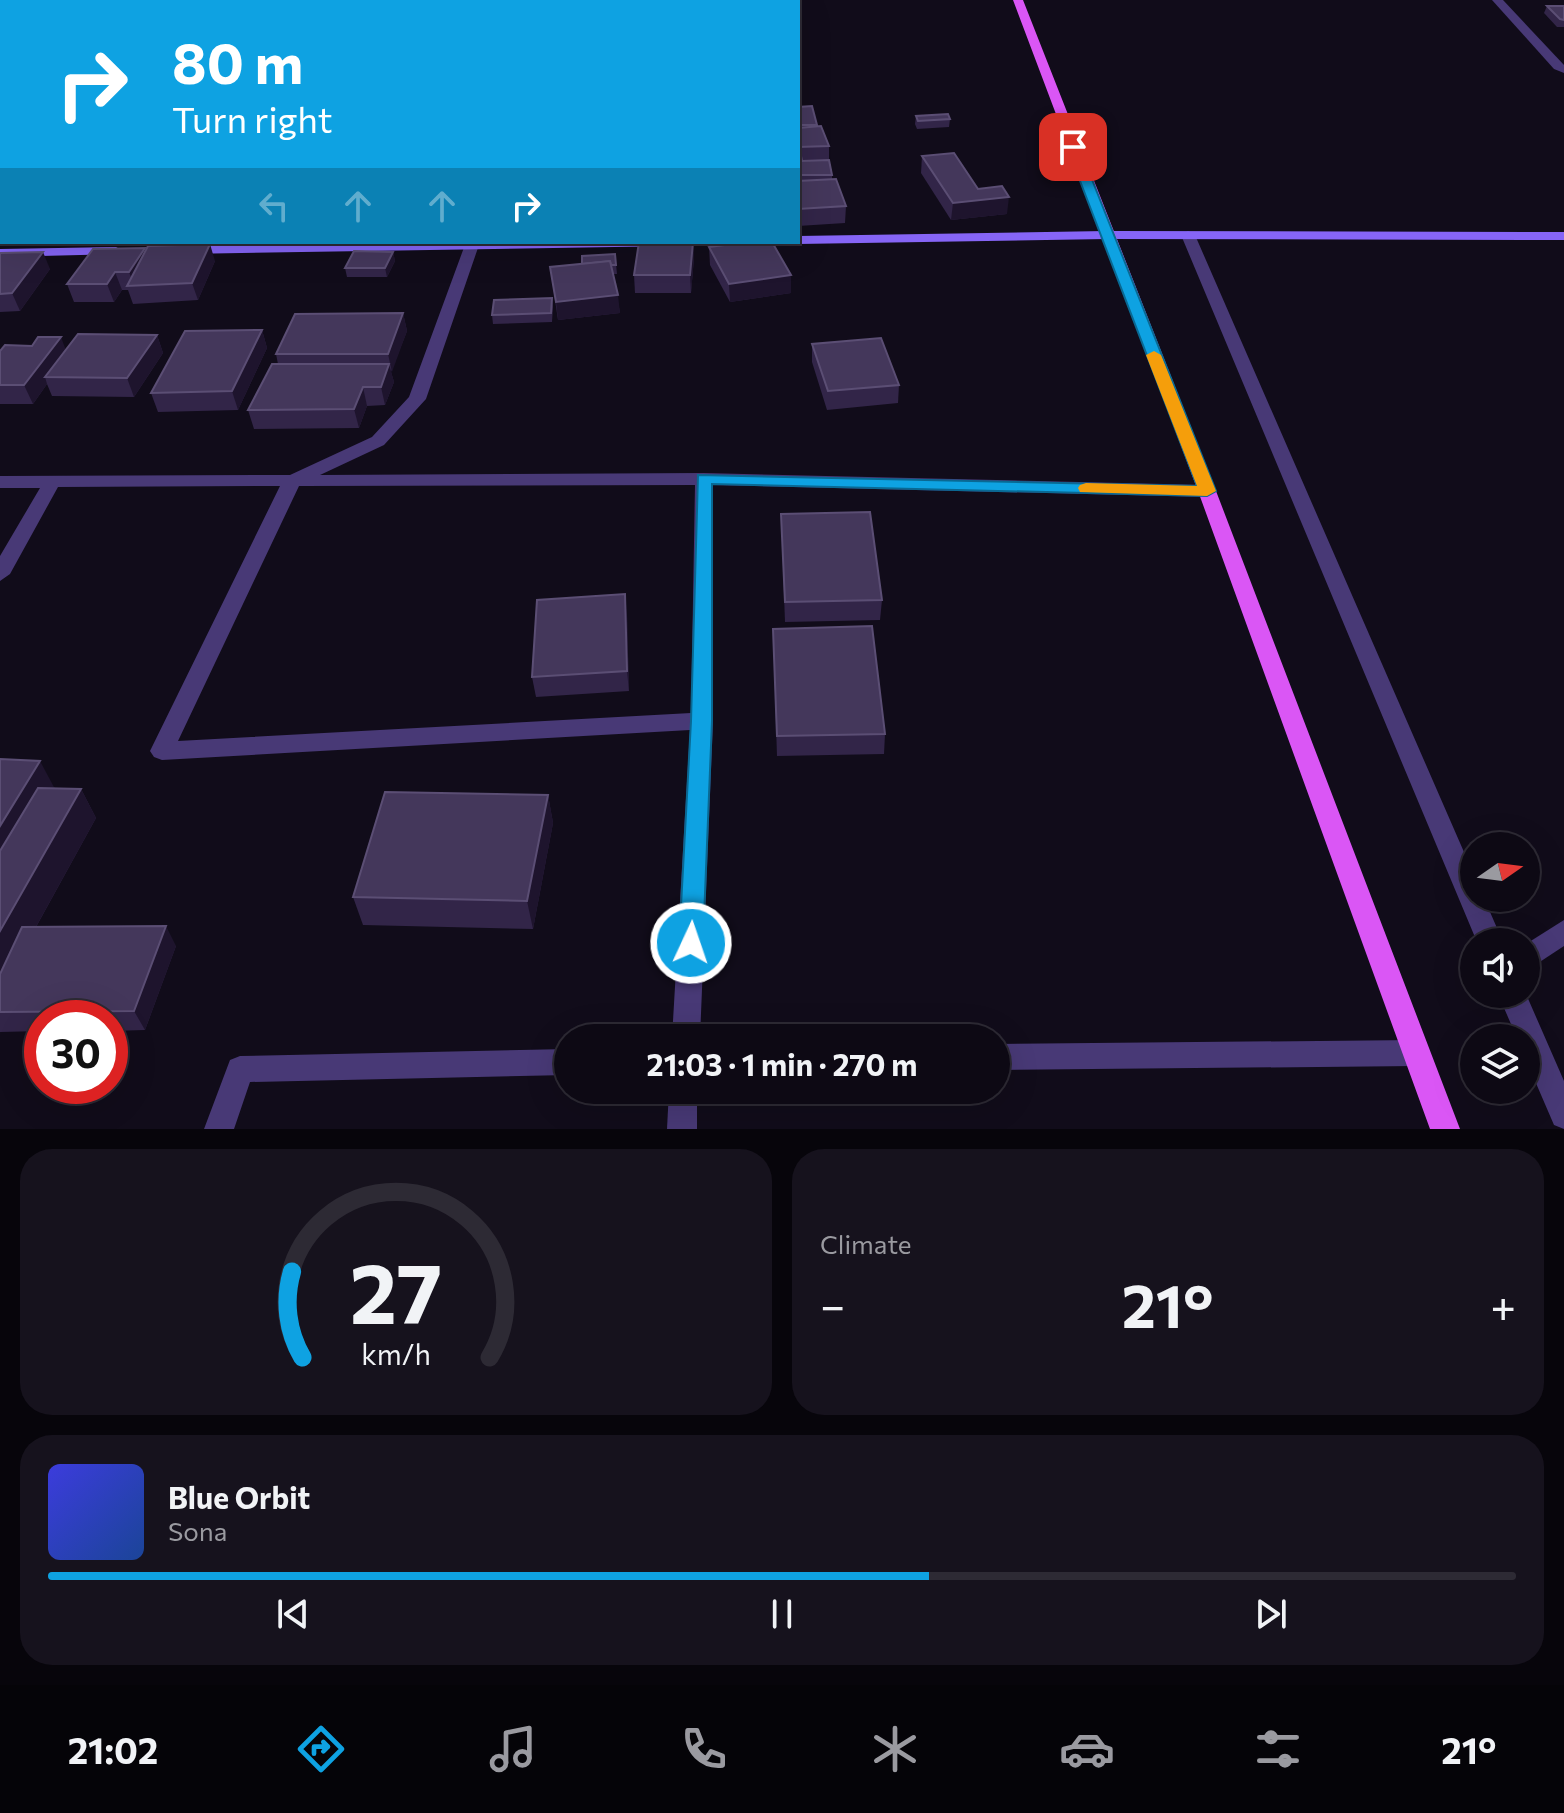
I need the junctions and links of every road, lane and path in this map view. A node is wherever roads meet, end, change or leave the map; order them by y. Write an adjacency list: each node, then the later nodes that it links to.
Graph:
1 (1018, 0): 4 (main road)
2 (1497, 0): 3 (street)
3 (1564, 70)
4 (1106, 235): 5 (street); 7 (street); 17 (main road)
5 (1188, 235): 6 (street); 20 (street)
6 (1564, 236)
7 (800, 240)
8 (472, 244): 9 (street); 14 (street)
9 (203, 246): 10 (street)
10 (170, 250)
11 (139, 251): 12 (street)
12 (0, 253)
13 (704, 479): 14 (street); 17 (street); 19 (street)
14 (292, 481): 16 (street); 19 (street)
15 (0, 482): 16 (street)
16 (52, 482): 18 (street)
17 (1207, 491): 25 (main road)
18 (0, 574)
19 (702, 721): 24 (street)
20 (1484, 928)
21 (1564, 931): 22 (street)
22 (1540, 949)
23 (1518, 1008): 29 (street)
24 (687, 1024)
25 (1416, 1053): 26 (street); 32 (main road)
26 (1010, 1057)
27 (554, 1062): 30 (street)
28 (683, 1104): 31 (street)
29 (1564, 1115)
30 (219, 1129)
31 (682, 1129)
32 (1445, 1129)

